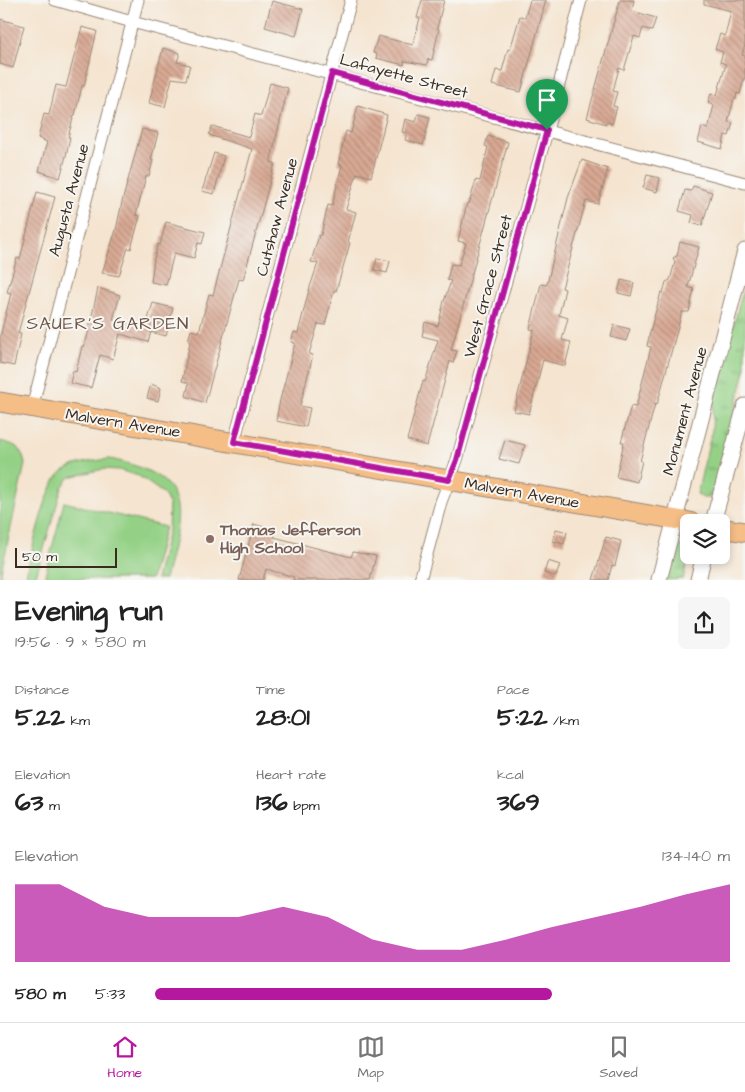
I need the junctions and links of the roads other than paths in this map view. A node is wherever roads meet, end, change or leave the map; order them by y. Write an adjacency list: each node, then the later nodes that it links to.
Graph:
1 (55, 0): 5 (street, Lafayette Street)
2 (138, 0): 5 (street, Augusta Avenue)
3 (351, 0): 6 (street, Cutshaw Avenue)
4 (581, 0): 7 (street, West Grace Street)
5 (132, 22): 6 (street, Lafayette Street); 12 (street, Augusta Avenue)
6 (332, 73): 7 (street, Lafayette Street); 13 (street, Cutshaw Avenue)
7 (547, 130): 8 (street, Lafayette Street); 14 (street, West Grace Street)
8 (745, 182)
9 (745, 251): 15 (street, Monument Avenue)
10 (0, 402): 12 (main road, Malvern Avenue)
11 (745, 406): 16 (street)
12 (32, 408): 13 (main road, Malvern Avenue)
13 (234, 442): 14 (main road, Malvern Avenue)
14 (449, 480): 17 (main road, Malvern Avenue); 22 (street, West Grace Street)
15 (684, 514)
16 (714, 514)
17 (680, 521)
18 (680, 526): 23 (street, Monument Avenue)
19 (730, 530): 20 (main road)
20 (745, 532)
21 (702, 564): 24 (street)
22 (420, 580)
23 (659, 580)
24 (698, 580)

